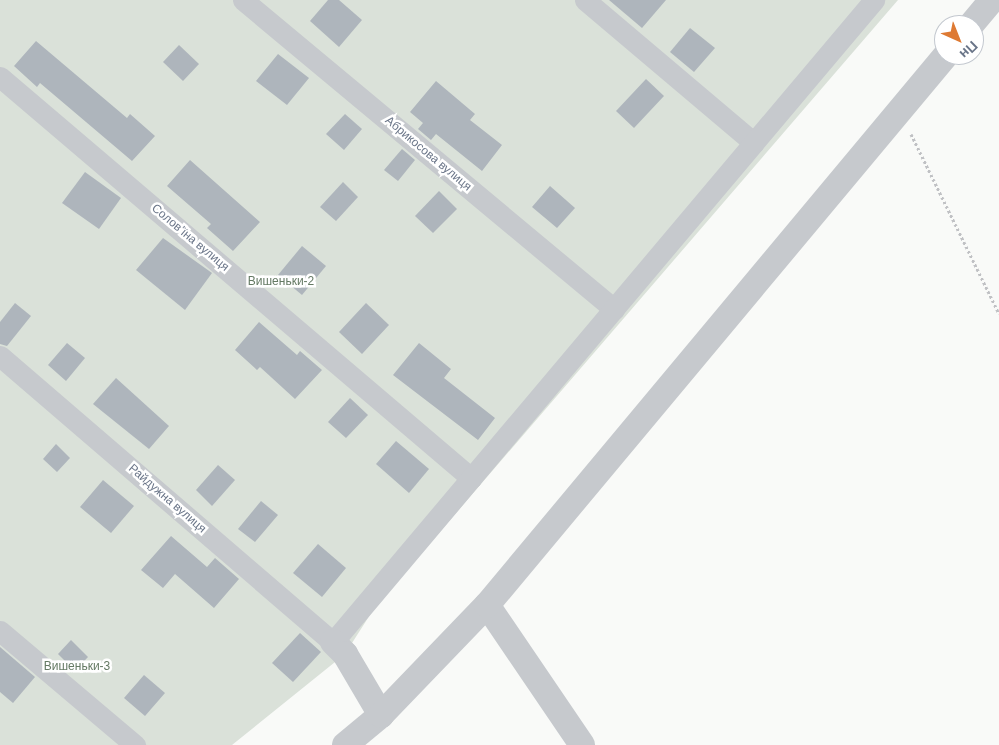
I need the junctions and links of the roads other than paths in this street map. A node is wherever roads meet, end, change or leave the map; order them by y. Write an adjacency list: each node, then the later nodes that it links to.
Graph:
1 (243, 0): 9 (street, Абрикосова вулиця)
2 (585, 0): 8 (street)
3 (874, 0): 8 (street)
4 (992, 0): 5 (street)
5 (979, 15)
6 (938, 65): 12 (street)
7 (0, 76): 11 (street, Соловʼїна вулиця)
8 (754, 143): 9 (street)
9 (614, 308): 11 (street)
10 (0, 356): 14 (street, Райдужна вулиця)
11 (471, 478): 14 (street)
12 (487, 605): 15 (street); 18 (street)
13 (0, 632): 16 (street)
14 (333, 642): 15 (street)
15 (381, 715): 17 (street)
16 (135, 745)
17 (345, 745)
18 (582, 745)

